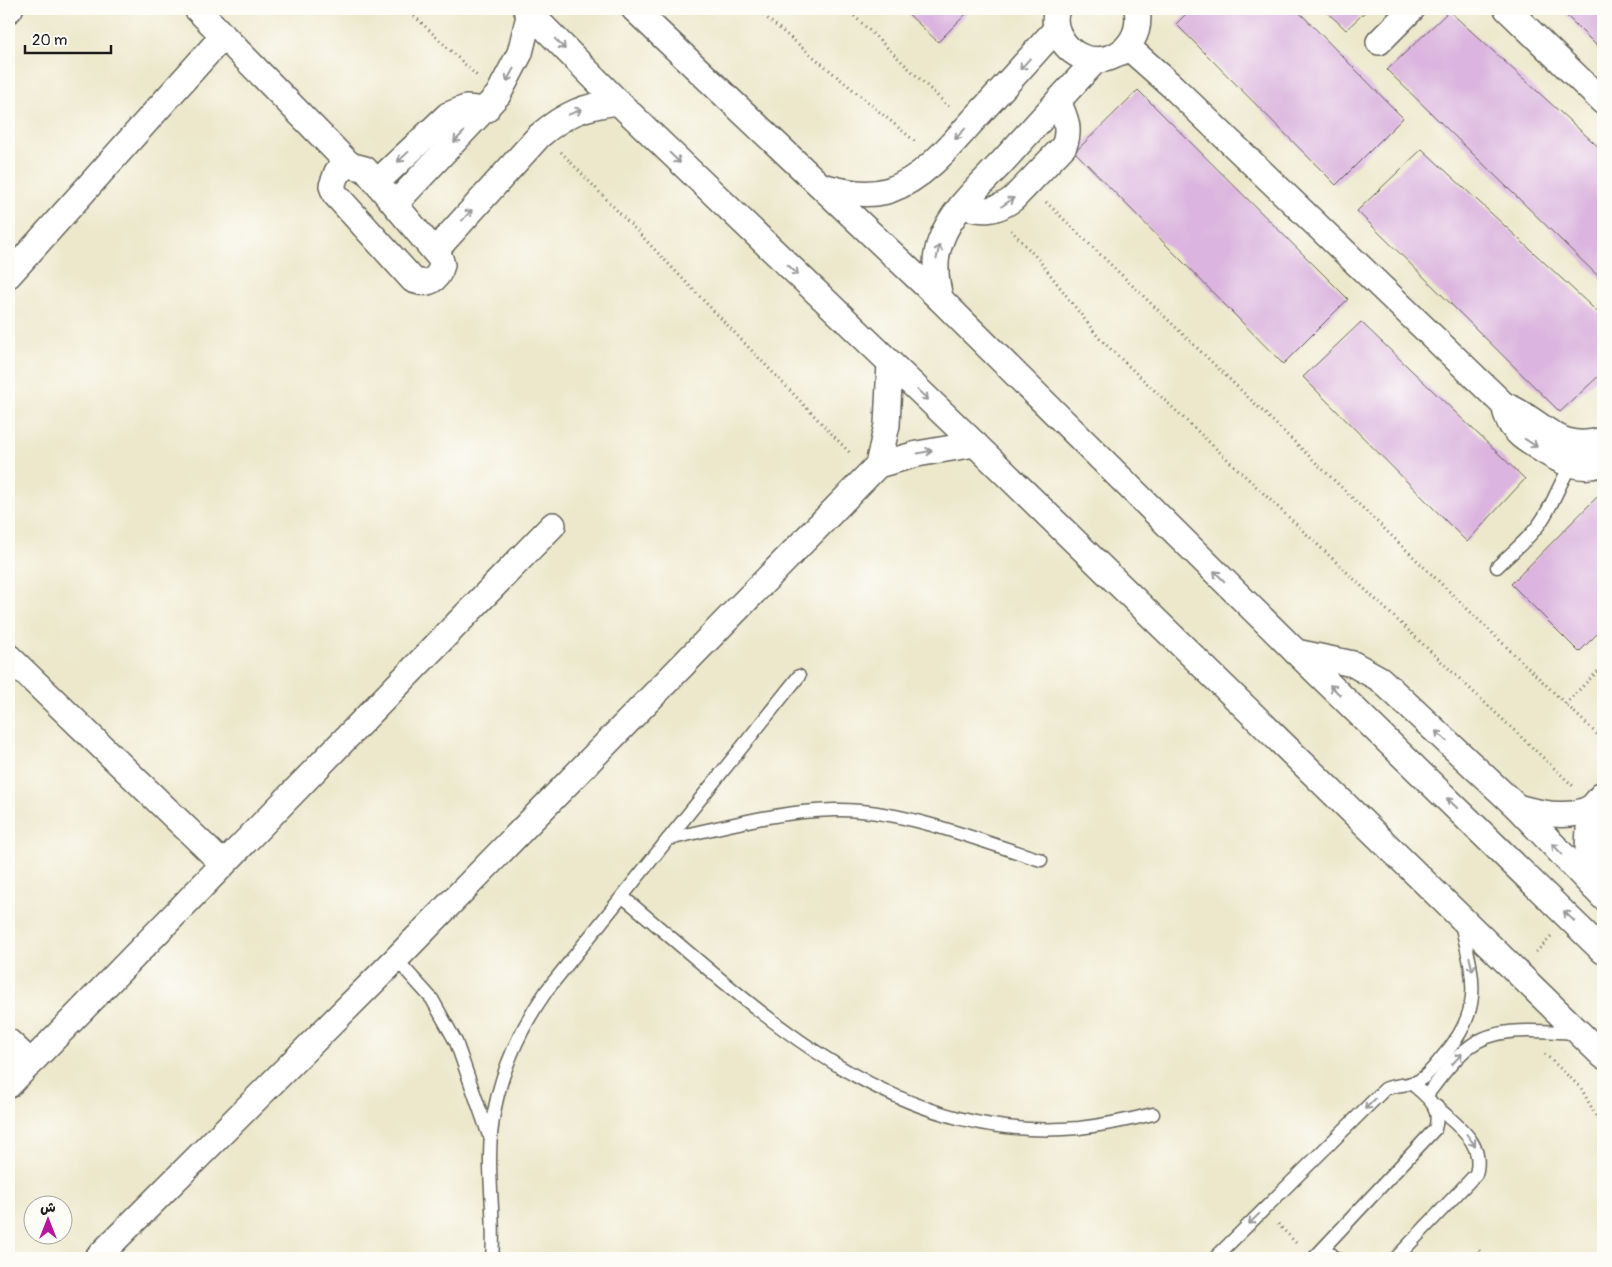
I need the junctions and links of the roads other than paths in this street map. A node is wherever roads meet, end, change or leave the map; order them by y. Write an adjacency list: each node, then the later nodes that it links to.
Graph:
1 (197, 9): 8 (street)
2 (634, 9): 18 (street)
3 (1137, 9): 10 (street)
4 (1412, 9): 9 (street)
5 (1507, 9): 15 (street)
6 (528, 11): 13 (street, one-way to 13); 14 (street, one-way to 14)
7 (1056, 19): 11 (street); 18 (street, one-way to 18)
8 (224, 36): 16 (street); 22 (street)
9 (1379, 42)
10 (1128, 47): 11 (street); 25 (street)
11 (1096, 60): 12 (street)
12 (1058, 101): 20 (street); 20 (street, one-way to 12)
13 (492, 102): 17 (street, one-way to 17); 19 (street, one-way to 19)
14 (618, 102): 21 (street, one-way to 14); 24 (street, one-way to 24)
15 (1603, 102)
16 (350, 165): 17 (street); 21 (street)
17 (376, 182): 19 (street)
18 (822, 186): 23 (street)
19 (395, 204): 21 (street)
20 (963, 206): 23 (street, one-way to 20)
21 (435, 252)
22 (9, 275)
23 (941, 300): 33 (street, one-way to 23)
24 (890, 364): 27 (street, one-way to 27); 30 (street)
25 (1504, 405): 26 (street); 29 (street, one-way to 29)
26 (1603, 440)
27 (975, 444): 30 (street, one-way to 27); 43 (street)
28 (1603, 462): 29 (street)
29 (1571, 465): 32 (lane)
30 (875, 470): 45 (street)
31 (553, 525): 40 (street)
32 (1497, 567)
33 (1296, 652): 37 (street, one-way to 33); 44 (street, one-way to 33)
34 (9, 657): 40 (street)
35 (798, 676): 38 (lane)
36 (1595, 802): 37 (street); 41 (street)
37 (1517, 807): 41 (street, one-way to 37)
38 (668, 839): 39 (lane); 42 (lane)
39 (1041, 860)
40 (224, 864): 49 (street)
41 (1598, 892)
42 (623, 897): 54 (lane); 55 (lane)
43 (1460, 917): 46 (street); 50 (lane, one-way to 50)
44 (1603, 951)
45 (396, 959): 55 (lane); 58 (street)
46 (1581, 1033): 48 (street); 52 (lane, one-way to 46)
47 (9, 1042): 49 (street)
48 (1603, 1056)
49 (31, 1063): 51 (street)
50 (1411, 1083): 52 (lane); 60 (lane, one-way to 60)
51 (9, 1085)
52 (1426, 1096): 53 (lane)
53 (1436, 1106): 56 (lane); 62 (lane, one-way to 62)
54 (1154, 1114)
55 (491, 1142): 59 (lane)
56 (1324, 1248): 57 (lane); 61 (lane)
57 (1309, 1255)
58 (96, 1258)
59 (492, 1258)
60 (1215, 1258)
61 (1336, 1258)
62 (1396, 1258)

